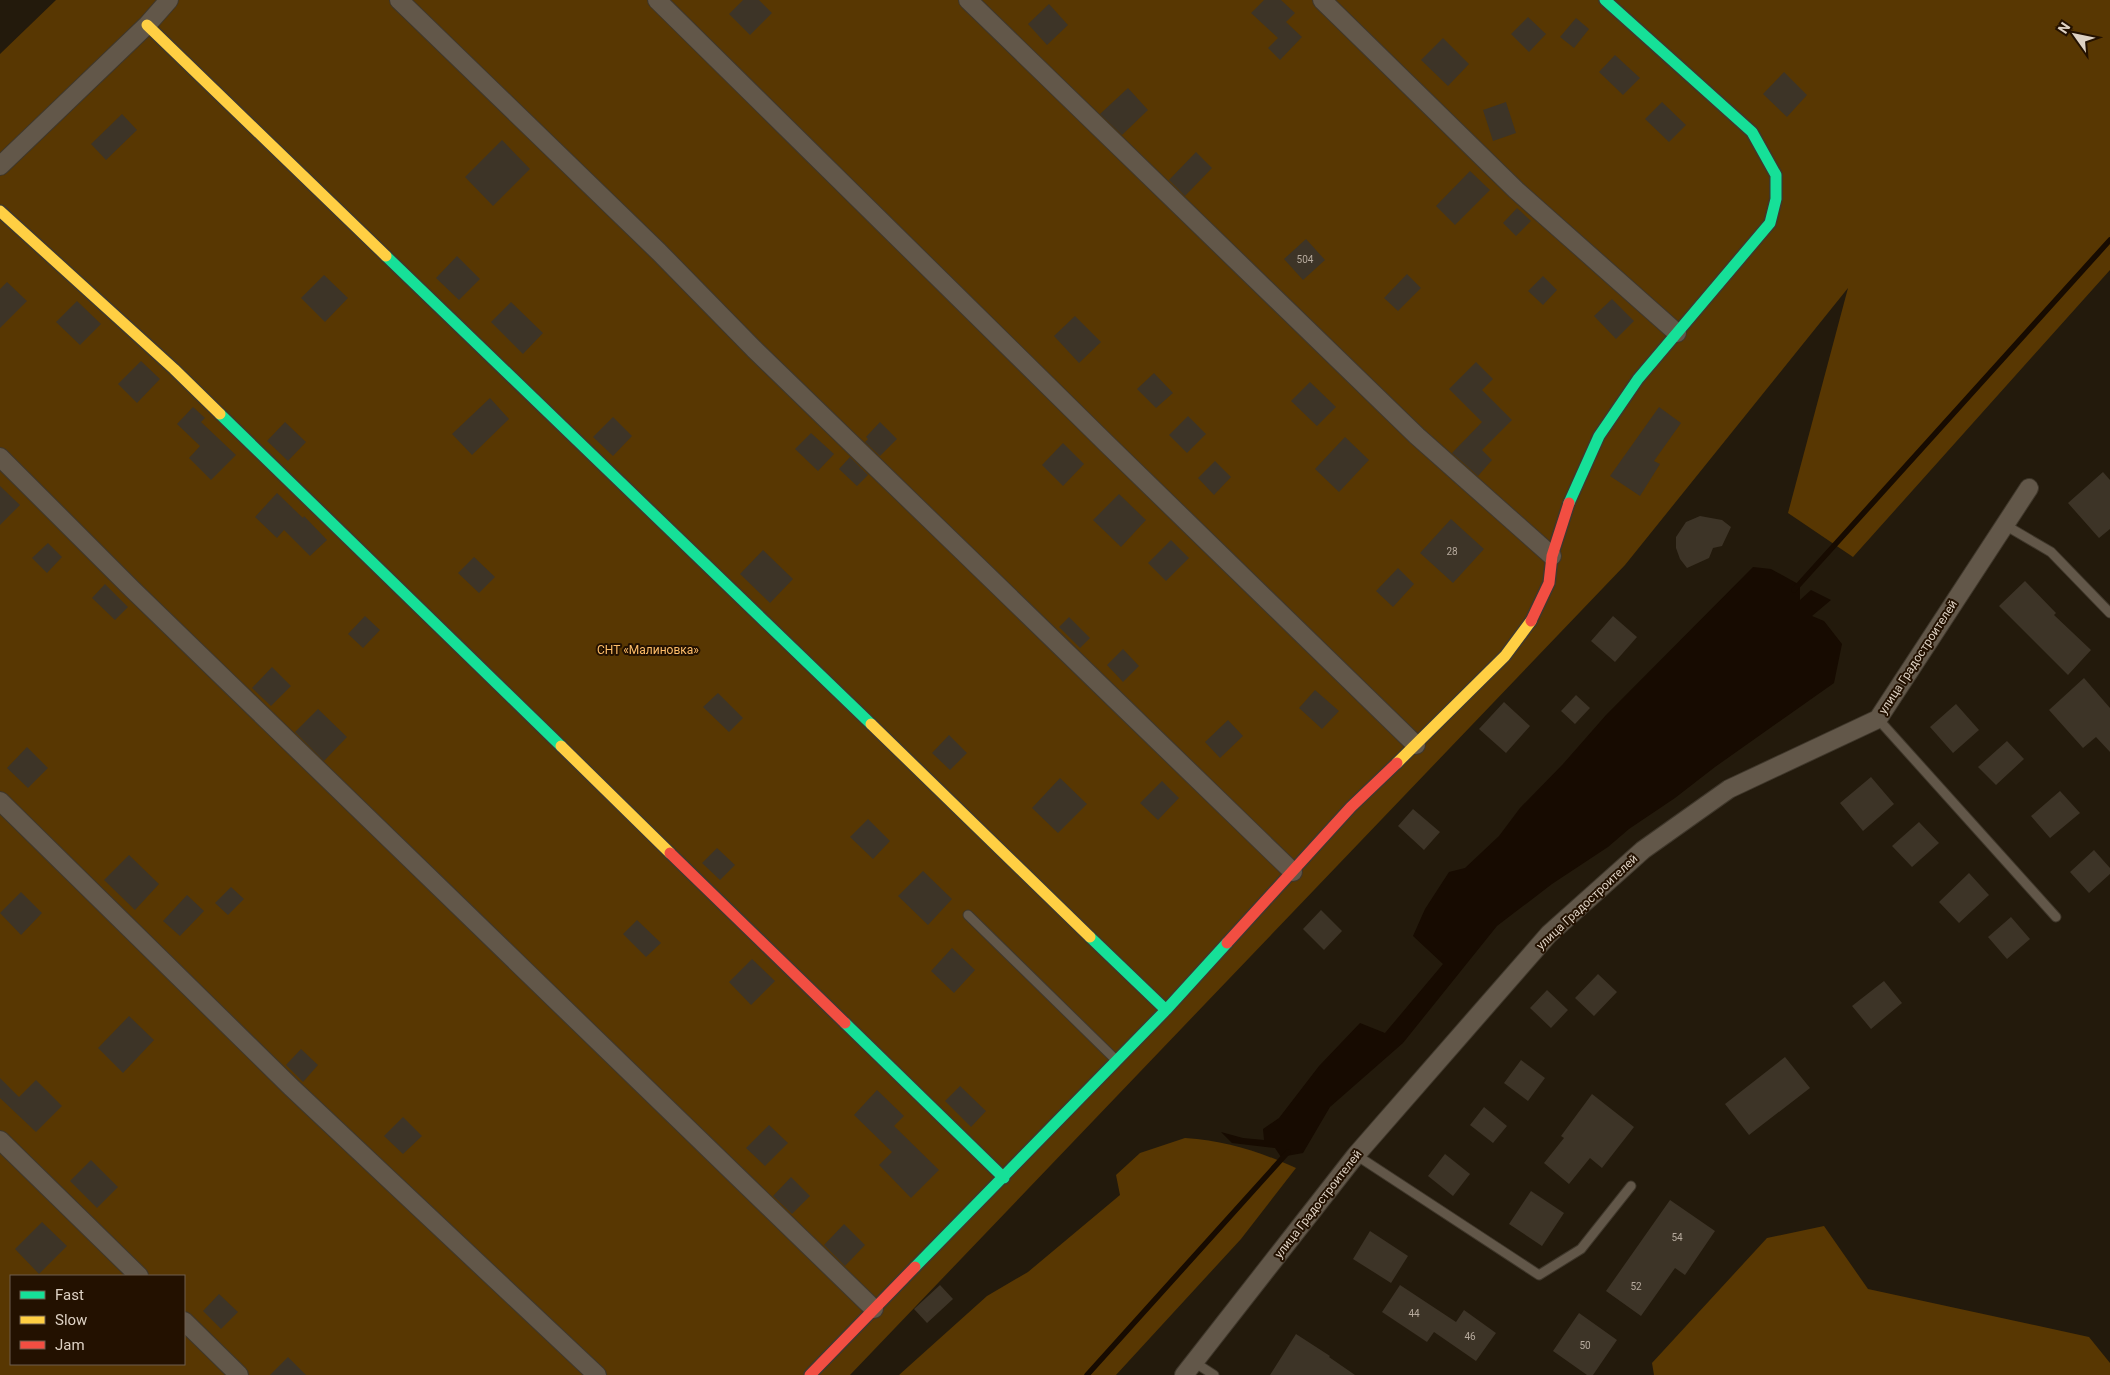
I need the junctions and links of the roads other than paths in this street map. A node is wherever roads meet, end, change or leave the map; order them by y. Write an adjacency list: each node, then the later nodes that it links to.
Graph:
1 (170, 0): 7 (street)
2 (399, 0): 19 (street)
3 (657, 0): 17 (street)
4 (968, 0): 14 (street)
5 (1322, 0): 10 (street)
6 (1605, 0): 10 (street)
7 (147, 25): 8 (street); 22 (street)
8 (0, 166)
9 (0, 211): 26 (street)
10 (1677, 332): 14 (street)
11 (0, 457): 29 (street)
12 (2029, 488): 13 (street, улица Градостроителей)
13 (2005, 525): 15 (lane); 16 (street, улица Градостроителей)
14 (1552, 556): 17 (street)
15 (2110, 613)
16 (1878, 719): 21 (lane); 25 (street, улица Градостроителей)
17 (1416, 745): 19 (street)
18 (0, 801): 33 (street)
19 (1292, 872): 22 (street)
20 (968, 914): 23 (lane)
21 (2056, 917)
22 (1166, 1010): 23 (street)
23 (1117, 1061): 26 (street)
24 (0, 1140): 28 (street)
25 (1356, 1155): 27 (lane); 31 (street, улица Градостроителей)
26 (1004, 1178): 29 (street)
27 (1631, 1186)
28 (138, 1275)
29 (874, 1309): 34 (street)
30 (185, 1322): 32 (street)
31 (1189, 1369): 35 (lane)
32 (239, 1375)
33 (597, 1375)
34 (810, 1375)
35 (1214, 1375)

